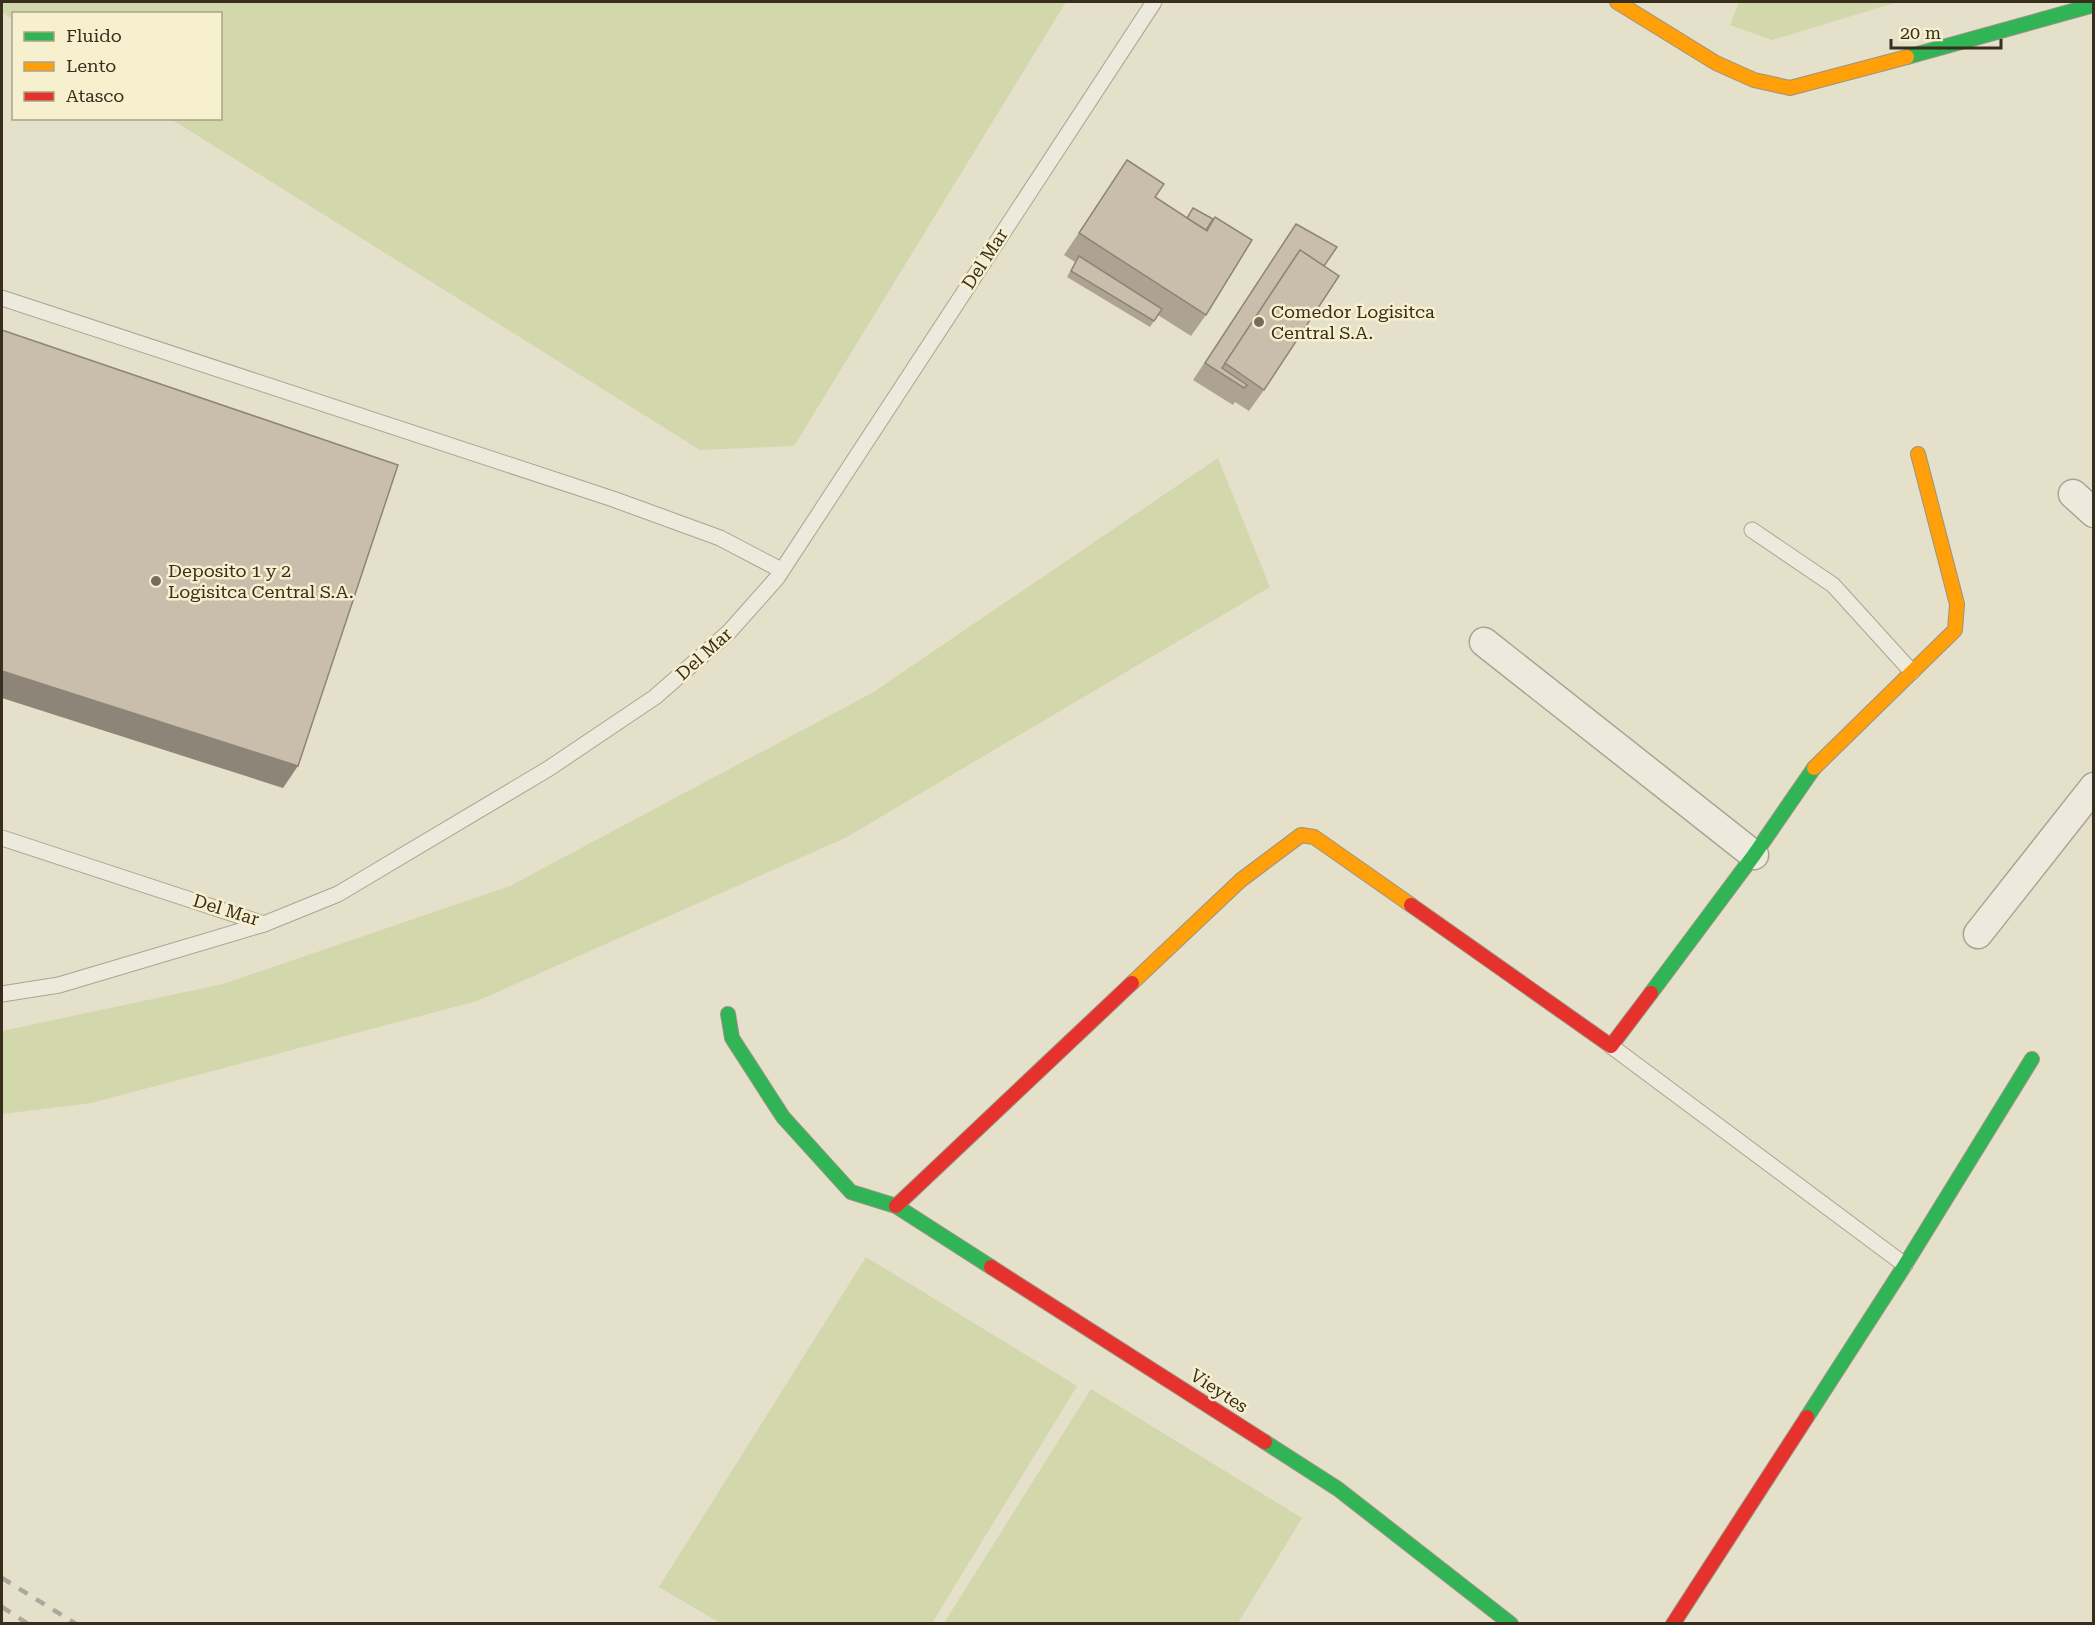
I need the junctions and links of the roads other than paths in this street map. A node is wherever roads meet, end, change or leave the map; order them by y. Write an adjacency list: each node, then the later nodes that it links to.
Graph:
1 (1154, 2): 9 (lane, Del Mar)
2 (1617, 2): 5 (street)
3 (1645, 2): 5 (lane)
4 (2094, 5): 5 (street)
5 (1636, 14)
6 (2, 298): 9 (lane)
7 (1918, 454): 11 (street)
8 (1752, 530): 11 (lane)
9 (781, 570): 15 (lane, Del Mar)
10 (1484, 642): 14 (street)
11 (1912, 672): 14 (street)
12 (2094, 787): 16 (street)
13 (2, 838): 15 (lane, Del Mar)
14 (1754, 855): 19 (street)
15 (264, 924): 17 (lane)
16 (1978, 934)
17 (2, 994)
18 (728, 1014): 21 (street, Vieytes)
19 (1611, 1046): 21 (street); 22 (lane)
20 (2032, 1059): 22 (street)
21 (896, 1206): 23 (street, Vieytes)
22 (1905, 1265): 24 (street)
23 (1511, 1623)
24 (1673, 1623)

